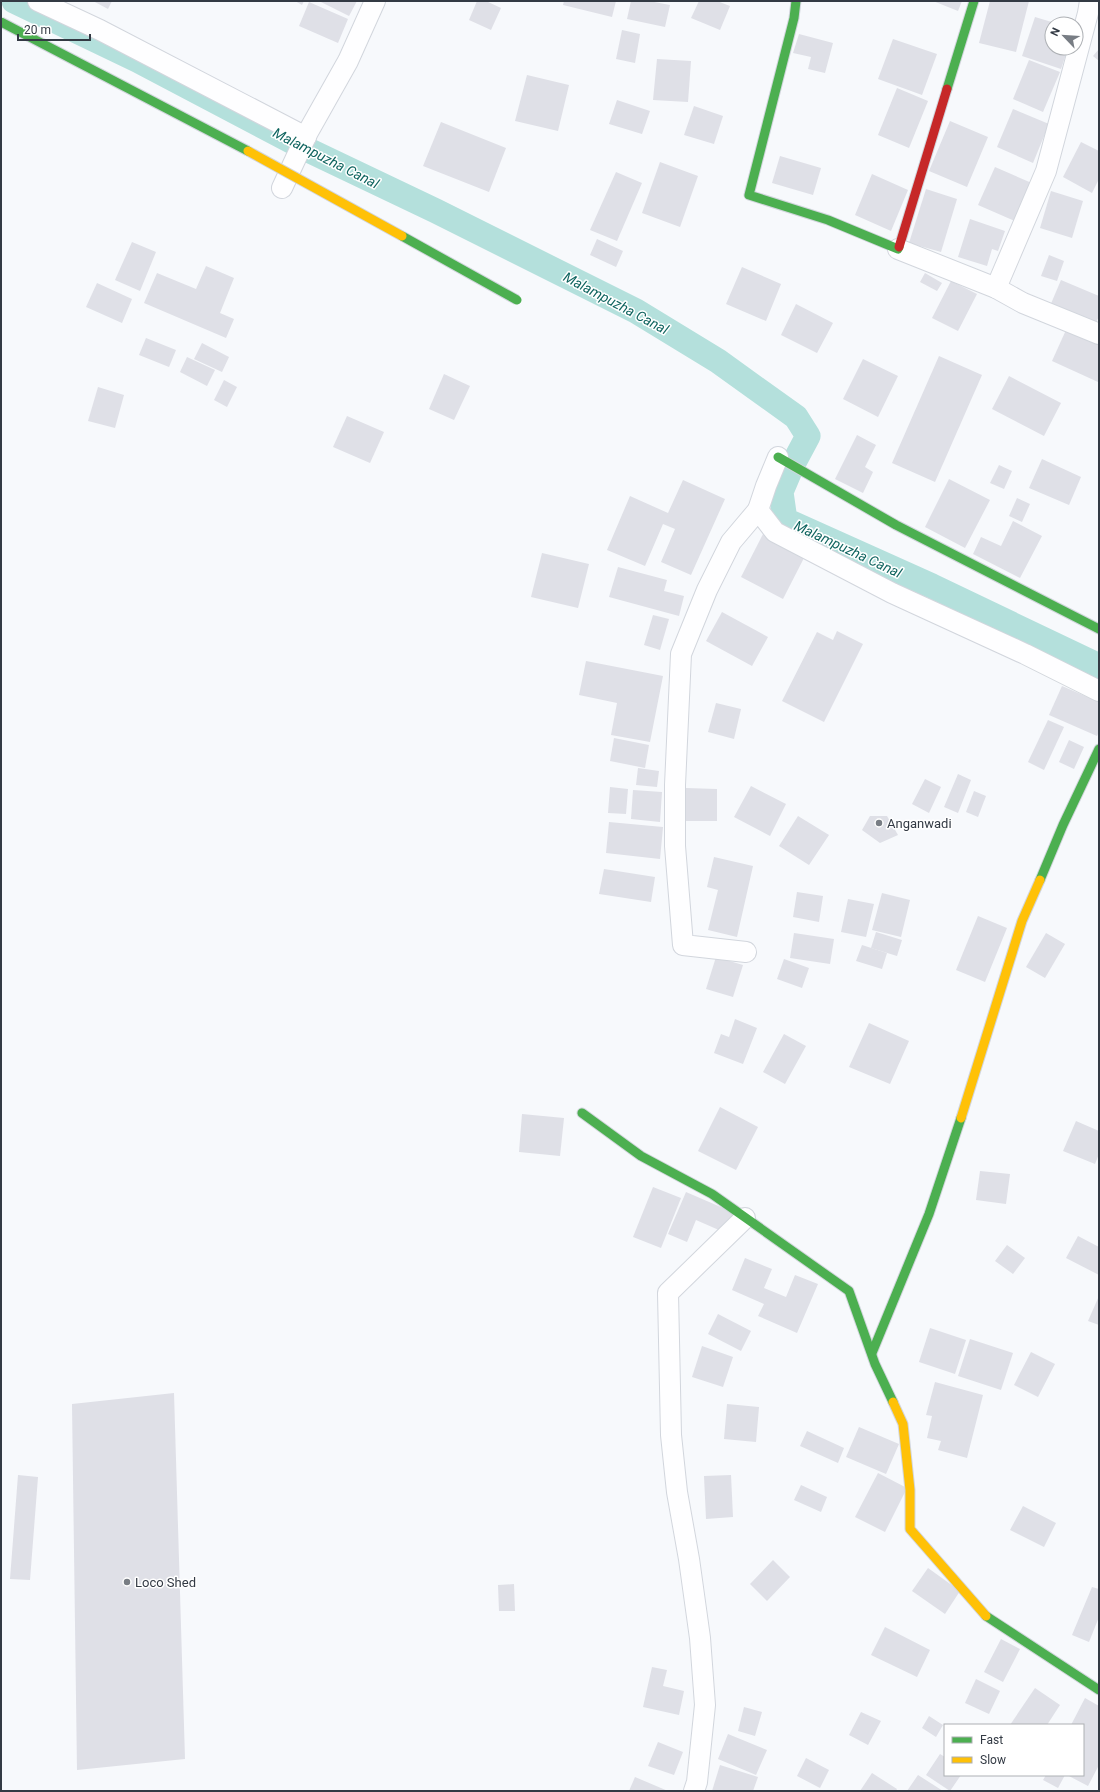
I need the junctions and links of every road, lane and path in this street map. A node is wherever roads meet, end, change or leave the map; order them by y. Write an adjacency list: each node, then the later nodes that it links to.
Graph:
1 (38, 1): 7 (street)
2 (375, 1): 7 (street)
3 (796, 1): 9 (street)
4 (974, 1): 9 (street)
5 (1090, 1): 10 (street)
6 (1, 22): 11 (street, bridge)
7 (307, 135): 8 (street)
8 (282, 188)
9 (898, 249): 10 (street)
10 (996, 288): 12 (street)
11 (517, 300)
12 (1099, 334)
13 (778, 457): 14 (street); 15 (street)
14 (758, 510): 16 (street); 18 (street)
15 (1099, 629)
16 (1099, 691)
17 (1099, 749): 21 (street)
18 (746, 952)
19 (582, 1113): 20 (street)
20 (745, 1218): 21 (street); 23 (street)
21 (872, 1354): 22 (street)
22 (1099, 1690)
23 (694, 1791)

